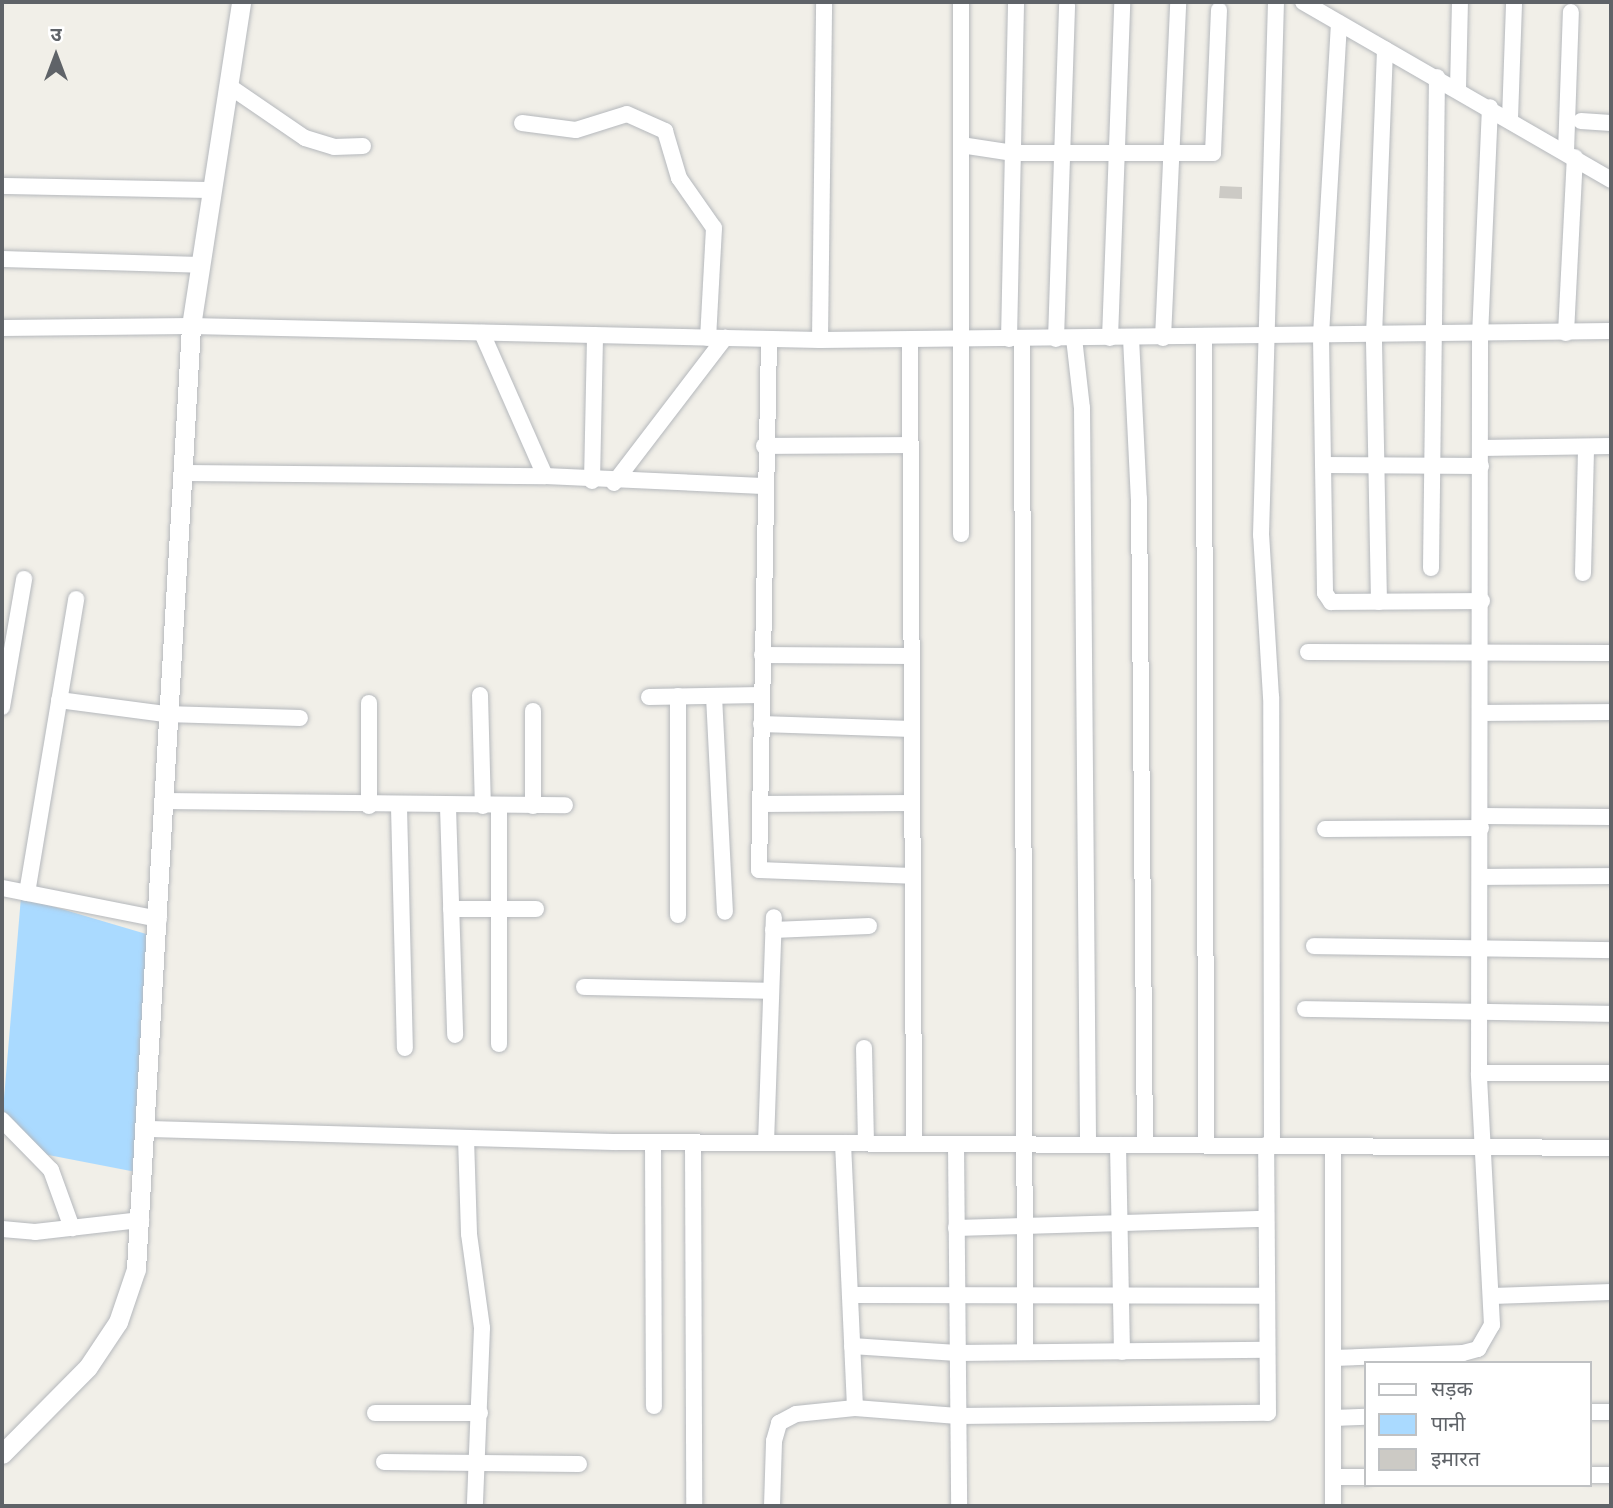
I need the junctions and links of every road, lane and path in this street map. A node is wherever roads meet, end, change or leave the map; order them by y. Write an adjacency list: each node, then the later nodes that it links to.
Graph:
1 (241, 2): 17 (street)
2 (824, 2): 57 (street)
3 (961, 2): 24 (street)
4 (1016, 2): 28 (street)
5 (1178, 2): 27 (street)
6 (1276, 2): 42 (street)
7 (1303, 2): 14 (street)
8 (1460, 2): 18 (street)
9 (1514, 2): 20 (street)
10 (1122, 4): 26 (street)
11 (1067, 5): 29 (street)
12 (1219, 10): 27 (street)
13 (1571, 12): 30 (street)
14 (1332, 14): 15 (street); 46 (street)
15 (1385, 49): 16 (street); 47 (street)
16 (1437, 77): 18 (street); 43 (street)
17 (229, 86): 25 (street); 33 (street)
18 (1458, 89): 19 (street)
19 (1490, 107): 20 (street); 44 (street)
20 (1510, 119): 30 (street)
21 (1581, 121): 23 (street)
22 (522, 123): 48 (street)
23 (1611, 123)
24 (961, 145): 28 (street); 53 (street)
25 (363, 146)
26 (1120, 151): 27 (street); 29 (street); 50 (street)
27 (1174, 151): 52 (street)
28 (1013, 153): 29 (street); 54 (street)
29 (1062, 153): 55 (street)
30 (1570, 154): 31 (street); 40 (street)
31 (1611, 180)
32 (2, 186): 33 (street)
33 (213, 190): 35 (street)
34 (2, 259): 35 (street)
35 (200, 265): 36 (street)
36 (191, 326): 37 (street); 39 (street); 68 (street)
37 (2, 328)
38 (1611, 331): 40 (street)
39 (482, 333): 41 (street); 69 (street)
40 (1566, 333): 44 (street)
41 (595, 335): 48 (street); 70 (street)
42 (1268, 336): 45 (street); 46 (street); 153 (street)
43 (1430, 336): 44 (street); 47 (street); 66 (street)
44 (1480, 336): 63 (street)
45 (1204, 337): 52 (street); 152 (street)
46 (1321, 337): 47 (street); 64 (street)
47 (1374, 337): 65 (street)
48 (716, 338): 56 (street); 71 (street)
49 (1074, 338): 50 (street); 55 (street); 149 (street)
50 (1110, 338): 51 (street)
51 (1131, 338): 52 (street); 151 (street)
52 (1163, 338)
53 (961, 339): 54 (street); 58 (street); 73 (street)
54 (1015, 339): 55 (street); 148 (street)
55 (1056, 339)
56 (768, 340): 57 (street); 60 (street)
57 (820, 340): 58 (street)
58 (910, 340): 59 (street)
59 (910, 445): 60 (street); 84 (street)
60 (764, 446): 72 (street)
61 (1611, 446): 62 (street)
62 (1586, 447): 63 (street); 75 (street)
63 (1481, 448): 67 (street)
64 (1325, 465): 65 (street); 79 (street)
65 (1376, 465): 66 (street); 79 (street)
66 (1429, 466): 67 (street); 74 (street)
67 (1481, 467): 78 (street)
68 (185, 473): 69 (street); 96 (street)
69 (545, 476): 70 (street)
70 (592, 481): 71 (street)
71 (614, 483): 72 (street)
72 (763, 486): 83 (street)
73 (961, 534)
74 (1431, 568)
75 (1583, 573)
76 (24, 579): 92 (street)
77 (76, 599): 90 (street)
78 (1482, 601): 79 (street); 81 (street)
79 (1379, 602)
80 (1308, 652): 81 (street)
81 (1483, 652): 82 (street); 95 (street)
82 (1611, 653)
83 (762, 655): 84 (street); 86 (street)
84 (911, 656): 99 (street)
85 (480, 695): 105 (street)
86 (761, 695): 88 (street); 98 (street)
87 (678, 696): 88 (street); 89 (street); 121 (street)
88 (714, 696): 120 (street)
89 (649, 697)
90 (60, 700): 96 (street); 116 (street)
91 (369, 703): 104 (street)
92 (2, 707)
93 (533, 711): 106 (street)
94 (1611, 712): 95 (street)
95 (1483, 713): 110 (street)
96 (165, 714): 97 (street); 100 (street)
97 (300, 718)
98 (761, 724): 99 (street); 102 (street)
99 (912, 729): 101 (street)
100 (164, 801): 104 (street); 122 (street)
101 (912, 803): 102 (street); 112 (street)
102 (760, 804): 112 (street)
103 (565, 805): 106 (street)
104 (369, 806): 107 (street)
105 (491, 806): 106 (street); 108 (street); 118 (street)
106 (533, 806)
107 (399, 807): 108 (street); 134 (street)
108 (448, 807): 117 (street)
109 (1611, 817): 110 (street)
110 (1481, 822): 111 (street); 114 (street)
111 (1325, 829)
112 (912, 876): 146 (street)
113 (1611, 876): 114 (street)
114 (1481, 877): 125 (street)
115 (2, 888): 116 (street)
116 (27, 893): 122 (street)
117 (451, 909): 118 (street); 132 (street)
118 (499, 909): 119 (street); 133 (street)
119 (536, 909)
120 (724, 912)
121 (678, 915)
122 (159, 919): 139 (street)
123 (869, 926): 128 (street)
124 (1314, 946): 125 (street)
125 (1480, 950): 126 (street); 131 (street)
126 (1611, 950)
127 (584, 987): 128 (street)
128 (771, 991): 143 (street)
129 (1305, 1009): 131 (street)
130 (1611, 1014): 131 (street)
131 (1480, 1015): 136 (street)
132 (455, 1035)
133 (499, 1044)
134 (405, 1048)
135 (864, 1048): 145 (street)
136 (1479, 1073): 137 (street); 155 (street)
137 (1611, 1073)
138 (2, 1120): 161 (street)
139 (149, 1129): 140 (street); 158 (street)
140 (466, 1138): 141 (street); 182 (street)
141 (653, 1142): 142 (street); 177 (street)
142 (693, 1143): 143 (street); 195 (street)
143 (766, 1143): 144 (street)
144 (844, 1143): 145 (street); 165 (street)
145 (866, 1143): 146 (street)
146 (914, 1144): 147 (street)
147 (956, 1144): 148 (street); 162 (street)
148 (1021, 1144): 149 (street); 160 (street)
149 (1088, 1144): 150 (street)
150 (1118, 1145): 151 (street); 159 (street)
151 (1145, 1145): 152 (street)
152 (1206, 1145): 153 (street)
153 (1269, 1145): 154 (street); 157 (street)
154 (1333, 1146): 155 (street); 176 (street)
155 (1482, 1146): 156 (street); 167 (street)
156 (1611, 1148)
157 (1266, 1219): 159 (street); 166 (street)
158 (141, 1220): 161 (street); 186 (street)
159 (1119, 1225): 160 (street); 169 (street)
160 (1022, 1226): 162 (street); 168 (street)
161 (72, 1228): 163 (street)
162 (956, 1228): 170 (street)
163 (2, 1229)
164 (1611, 1292): 167 (street)
165 (850, 1296): 170 (street); 171 (street)
166 (1267, 1296): 169 (street); 172 (street)
167 (1492, 1296): 176 (street)
168 (1024, 1298): 169 (street); 170 (street); 173 (street)
169 (1120, 1298): 174 (street)
170 (957, 1299): 175 (street)
171 (852, 1346): 175 (street); 178 (street)
172 (1267, 1350): 174 (street); 183 (street)
173 (1025, 1352): 174 (street); 175 (street)
174 (1122, 1352)
175 (957, 1353): 183 (street)
176 (1333, 1359): 185 (street)
177 (654, 1406)
178 (855, 1408): 183 (street); 196 (street)
179 (1592, 1412): 180 (street)
180 (1611, 1412)
181 (375, 1413): 182 (street)
182 (480, 1413): 188 (street)
183 (958, 1416): 197 (street)
184 (1364, 1417): 185 (street)
185 (1333, 1418): 192 (street)
186 (5, 1447)
187 (384, 1462): 188 (street)
188 (477, 1463): 189 (street); 194 (street)
189 (579, 1464)
190 (1592, 1475): 191 (street)
191 (1611, 1475)
192 (1333, 1477): 193 (street); 198 (street)
193 (1364, 1477)
194 (475, 1506)
195 (694, 1506)
196 (772, 1506)
197 (959, 1506)
198 (1333, 1506)

